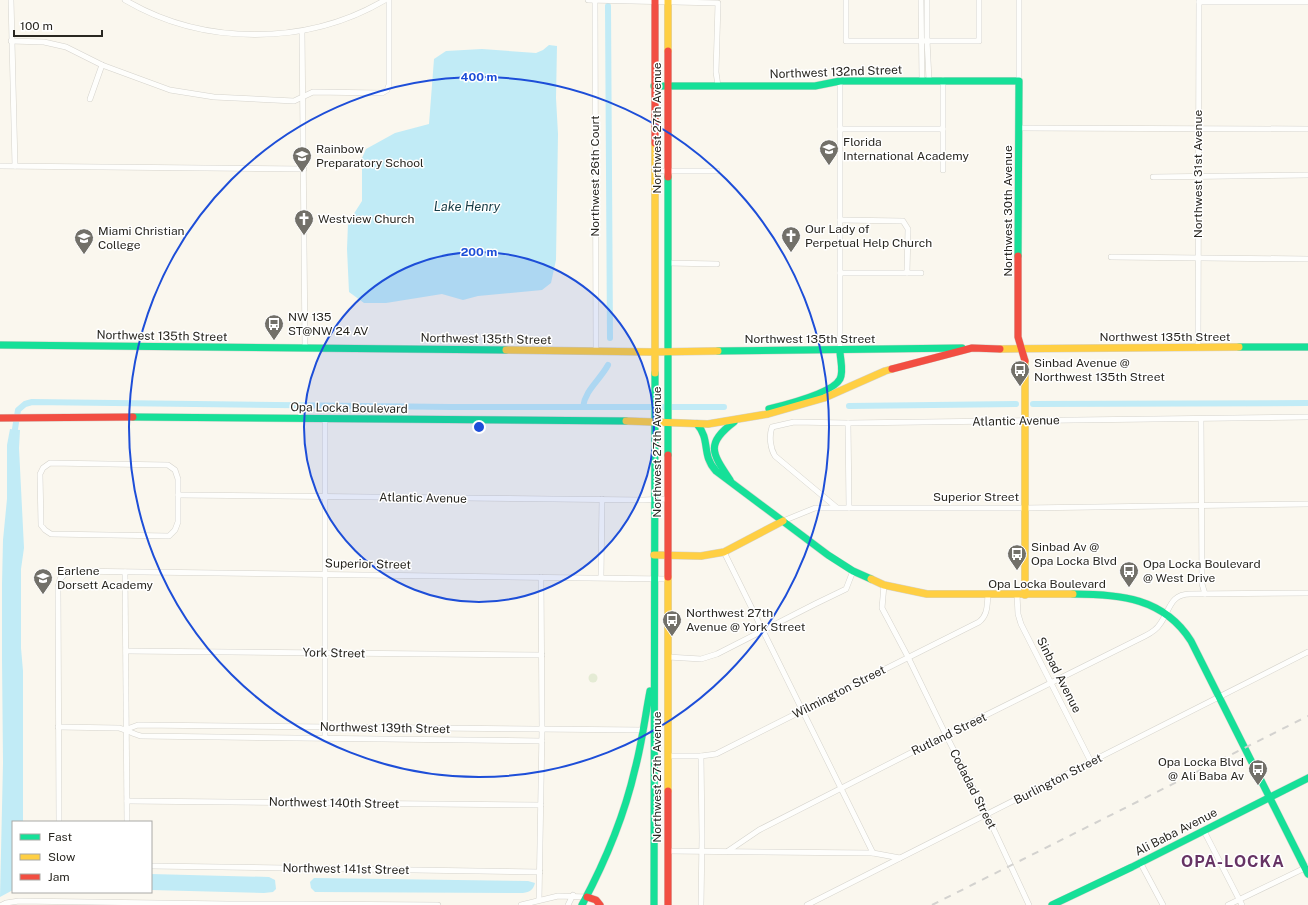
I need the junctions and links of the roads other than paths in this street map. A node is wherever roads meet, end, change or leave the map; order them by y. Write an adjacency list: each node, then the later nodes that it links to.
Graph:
1 (11, 0): 18 (street)
2 (125, 0): 16 (street)
3 (385, 0): 16 (street)
4 (389, 0): 29 (street)
5 (588, 0): 6 (street)
6 (595, 0): 12 (street); 61 (street, Northwest 26th Court)
7 (846, 0): 17 (street)
8 (921, 0): 17 (street)
9 (928, 0): 17 (street)
10 (979, 0): 17 (street)
11 (1019, 0): 24 (street, Northwest 30th Avenue)
12 (655, 1): 13 (street); 26 (main road, Northwest 27th Avenue)
13 (668, 1): 27 (main road, Northwest 27th Avenue); 28 (street)
14 (1199, 1): 15 (street); 34 (street, Northwest 31st Avenue)
15 (1308, 2)
16 (302, 31): 29 (street)
17 (924, 40): 19 (street); 20 (street)
18 (11, 41): 21 (street); 37 (street)
19 (921, 60): 20 (street); 22 (street)
20 (928, 60): 22 (street)
21 (102, 65): 29 (street); 30 (street)
22 (925, 80): 23 (main road, Northwest 132nd Street); 25 (main road, Northwest 132nd Street)
23 (943, 80): 24 (main road, Northwest 132nd Street); 33 (street)
24 (1018, 80): 31 (main road, Northwest 30th Avenue)
25 (840, 81): 28 (main road, Northwest 132nd Street); 32 (street)
26 (654, 86): 27 (main road, Northwest 132nd Street); 41 (main road, Northwest 27th Avenue)
27 (668, 86): 28 (main road, Northwest 132nd Street); 42 (main road, Northwest 27th Avenue)
28 (718, 86)
29 (303, 97): 38 (street)
30 (90, 99)
31 (1019, 128): 34 (street); 60 (main road, Northwest 30th Avenue)
32 (840, 129): 33 (street); 46 (street)
33 (943, 129): 39 (street)
34 (1198, 129): 35 (street); 45 (street, Northwest 31st Avenue)
35 (1308, 129)
36 (0, 166): 37 (street)
37 (15, 166): 38 (street)
38 (304, 169): 57 (street)
39 (943, 170)
40 (717, 171): 42 (street)
41 (654, 172): 42 (street); 63 (main road, Northwest 27th Avenue)
42 (668, 172): 50 (main road, Northwest 27th Avenue)
43 (1308, 175): 45 (street)
44 (1153, 176): 45 (street)
45 (1198, 177): 48 (street, Northwest 31st Avenue)
46 (840, 220): 52 (street); 53 (street)
47 (1111, 257): 48 (street)
48 (1198, 258): 49 (street); 59 (street, Northwest 31st Avenue)
49 (1308, 259)
50 (668, 263): 51 (street); 64 (main road, Northwest 27th Avenue)
51 (717, 264)
52 (840, 273): 53 (street); 62 (street)
53 (907, 273): 54 (street)
54 (921, 274)
55 (0, 345): 57 (main road, Northwest 135th Street)
56 (1308, 347): 59 (main road, Northwest 135th Street)
57 (305, 348): 61 (main road, Northwest 135th Street)
58 (972, 348): 60 (main road, Opa Locka Boulevard); 62 (main road, Northwest 135th Street); 65 (main road, Opa Locka Boulevard)
59 (1198, 348): 60 (main road, Northwest 135th Street)
60 (1022, 349): 73 (main road, Northwest 30th Avenue)
61 (596, 351): 63 (main road, Northwest 135th Street)
62 (840, 351): 64 (main road, Northwest 135th Street); 65 (main road)
63 (654, 352): 64 (main road, Northwest 135th Street); 69 (main road, Northwest 27th Avenue)
64 (668, 352): 71 (main road, Northwest 27th Avenue)
65 (761, 416): 72 (main road, Opa Locka Boulevard)
66 (3, 418): 67 (main road, Opa Locka Boulevard)
67 (325, 418): 69 (main road, Opa Locka Boulevard); 78 (street)
68 (1308, 418): 70 (street, Atlantic Avenue)
69 (654, 419): 71 (main road, Opa Locka Boulevard); 80 (main road, Northwest 27th Avenue)
70 (1201, 419): 73 (street, Atlantic Avenue); 83 (street)
71 (668, 420): 75 (main road, Opa Locka Boulevard); 81 (main road, Northwest 27th Avenue)
72 (737, 420): 75 (main road, Opa Locka Boulevard); 76 (main road)
73 (1025, 420): 74 (street, Atlantic Avenue); 86 (main road)
74 (848, 423): 84 (street, Atlantic Avenue); 85 (street)
75 (697, 424): 76 (main road, Opa Locka Boulevard)
76 (731, 482): 87 (main road, Opa Locka Boulevard)
77 (178, 495): 77 (street); 78 (street, Atlantic Avenue)
78 (325, 496): 79 (street, Atlantic Avenue); 93 (street)
79 (602, 499): 80 (street, Atlantic Avenue); 95 (street)
80 (654, 499): 81 (street, Atlantic Avenue); 89 (main road, Northwest 27th Avenue)
81 (667, 499): 90 (main road, Northwest 27th Avenue)
82 (1308, 504): 83 (street, Superior Street)
83 (1201, 506): 86 (street, Superior Street); 100 (street)
84 (836, 507): 85 (street, Superior Street); 87 (street, Superior Street)
85 (849, 508): 86 (street, Superior Street)
86 (1024, 508): 103 (main road)
87 (783, 522): 88 (main road, Superior Street); 91 (main road, Opa Locka Boulevard)
88 (724, 552): 90 (main road, Superior Street); 105 (street)
89 (654, 555): 90 (main road, Superior Street); 96 (main road, Northwest 27th Avenue)
90 (667, 555): 97 (main road, Northwest 27th Avenue)
91 (853, 571): 98 (main road, Opa Locka Boulevard); 105 (street)
92 (125, 572): 93 (street, Superior Street); 106 (street); 116 (street, Superior Street)
93 (324, 574): 94 (street, Superior Street); 108 (street)
94 (542, 577): 95 (street, Superior Street); 109 (street)
95 (601, 577): 96 (street, Superior Street)
96 (654, 579): 97 (street, Superior Street); 112 (main road, Northwest 27th Avenue)
97 (667, 579): 110 (main road, Northwest 27th Avenue)
98 (884, 585): 101 (main road, Opa Locka Boulevard); 111 (street, Codadad Street)
99 (1308, 593): 100 (street)
100 (1205, 594): 104 (street, Rutland Street)
101 (988, 595): 102 (main road, Opa Locka Boulevard); 111 (street, Wilmington Street)
102 (1017, 595): 103 (main road, Opa Locka Boulevard); 113 (street, Sinbad Avenue)
103 (1025, 595): 104 (main road, Opa Locka Boulevard)
104 (1165, 614): 113 (street, Rutland Street); 114 (main road, Opa Locka Boulevard)
105 (763, 632): 110 (street); 115 (street)
106 (126, 651): 108 (street, York Street); 119 (street)
107 (1308, 652): 114 (street, Burlington Street)
108 (325, 653): 109 (street, York Street); 117 (street)
109 (542, 655): 120 (street)
110 (668, 657): 126 (main road, Northwest 27th Avenue)
111 (908, 657): 115 (street, Wilmington Street); 122 (street, Codadad Street)
112 (654, 679): 121 (main road); 130 (main road, Northwest 27th Avenue)
113 (1051, 684): 122 (street, Rutland Street); 128 (street, Sinbad Avenue)
114 (1220, 697): 128 (street, Burlington Street); 132 (main road, Opa Locka Boulevard)
115 (803, 710): 127 (street, Wilmington Street); 131 (street)
116 (58, 727): 119 (street, Northwest 139th Street); 138 (street)
117 (325, 727): 118 (street, Northwest 139th Street); 119 (street, Northwest 139th Street); 123 (street)
118 (427, 728): 120 (street, Northwest 139th Street); 124 (street)
119 (127, 729): 123 (street, Northwest 139th Street); 133 (street)
120 (542, 730): 121 (street, Northwest 139th Street); 125 (street)
121 (644, 730): 152 (main road)
122 (946, 735): 131 (street, Rutland Street); 137 (street, Codadad Street)
123 (324, 738): 124 (street, Northwest 139th Street)
124 (426, 740): 125 (street, Northwest 139th Street)
125 (542, 741): 135 (street)
126 (668, 756): 127 (street, Wilmington Street); 134 (main road, Northwest 27th Avenue)
127 (701, 756): 143 (street)
128 (1091, 762): 137 (street, Burlington Street)
129 (1308, 778): 132 (main road, Ali Baba Avenue)
130 (654, 785): 134 (main road); 136 (main road, Northwest 27th Avenue)
131 (841, 788): 144 (street, Rutland Street); 145 (street)
132 (1270, 797): 141 (main road, Ali Baba Avenue); 149 (main road, Opa Locka Boulevard)
133 (127, 801): 135 (street, Northwest 140th Street); 139 (street)
134 (668, 802): 140 (main road, Northwest 27th Avenue)
135 (541, 805): 150 (street)
136 (654, 807): 140 (main road); 167 (main road, Northwest 27th Avenue)
137 (987, 815): 146 (street, Burlington Street); 171 (street, Codadad Street)
138 (59, 821)
139 (127, 821)
140 (668, 827): 142 (main road, Northwest 27th Avenue)
141 (1204, 831): 147 (main road, Ali Baba Avenue); 153 (street)
142 (668, 851): 143 (street); 168 (main road, Northwest 27th Avenue)
143 (701, 851): 144 (street); 169 (street)
144 (728, 852): 145 (street)
145 (873, 853): 146 (street)
146 (900, 858): 170 (street, Burlington Street)
147 (1140, 862): 172 (main road, Ali Baba Avenue); 173 (street)
148 (152, 866): 150 (street, Northwest 141st Street)
149 (1307, 870): 153 (street)
150 (540, 872): 154 (street)
151 (573, 895): 152 (street); 154 (street); 164 (street)
152 (587, 897): 165 (main road); 166 (main road)
153 (1239, 899): 174 (street); 175 (street)
154 (540, 900): 163 (street)
155 (19, 903): 156 (street); 159 (street)
156 (85, 903): 157 (street)
157 (161, 904): 160 (street)
158 (296, 904): 160 (street); 161 (street)
159 (2, 905)
160 (228, 905)
161 (363, 905): 162 (street)
162 (438, 905)
163 (521, 905)
164 (568, 905)
165 (582, 905)
166 (600, 905)
167 (654, 905)
168 (668, 905)
169 (701, 905)
170 (807, 905)
171 (1029, 905)
172 (1052, 905)
173 (1163, 905)
174 (1228, 905)
175 (1242, 905)

